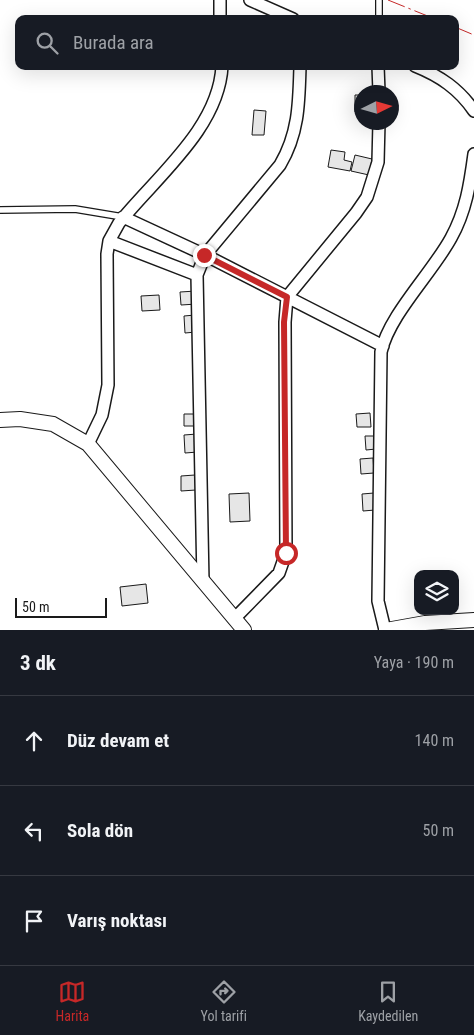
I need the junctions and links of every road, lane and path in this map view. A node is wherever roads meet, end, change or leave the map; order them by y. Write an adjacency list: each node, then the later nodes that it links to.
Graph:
1 (220, 0): 4 (street)
2 (250, 0): 5 (street)
3 (379, 0): 6 (lane)
4 (220, 15)
5 (284, 15)
6 (379, 15)
7 (222, 70): 16 (street)
8 (300, 70): 18 (street)
9 (378, 70): 11 (street)
10 (425, 70): 12 (street)
11 (378, 85)
12 (474, 111)
13 (379, 130): 20 (street)
14 (474, 154): 21 (street)
15 (0, 210): 16 (lane)
16 (124, 217): 17 (street); 18 (street)
17 (109, 241): 19 (street); 23 (street)
18 (204, 255): 19 (street); 20 (street)
19 (197, 275): 24 (street)
20 (287, 297): 21 (street); 25 (street)
21 (383, 346): 28 (street)
22 (0, 420): 23 (street)
23 (88, 444): 24 (street)
24 (203, 582): 25 (street)
25 (234, 619): 27 (street)
26 (474, 620): 28 (street)
27 (244, 630)
28 (386, 630)

